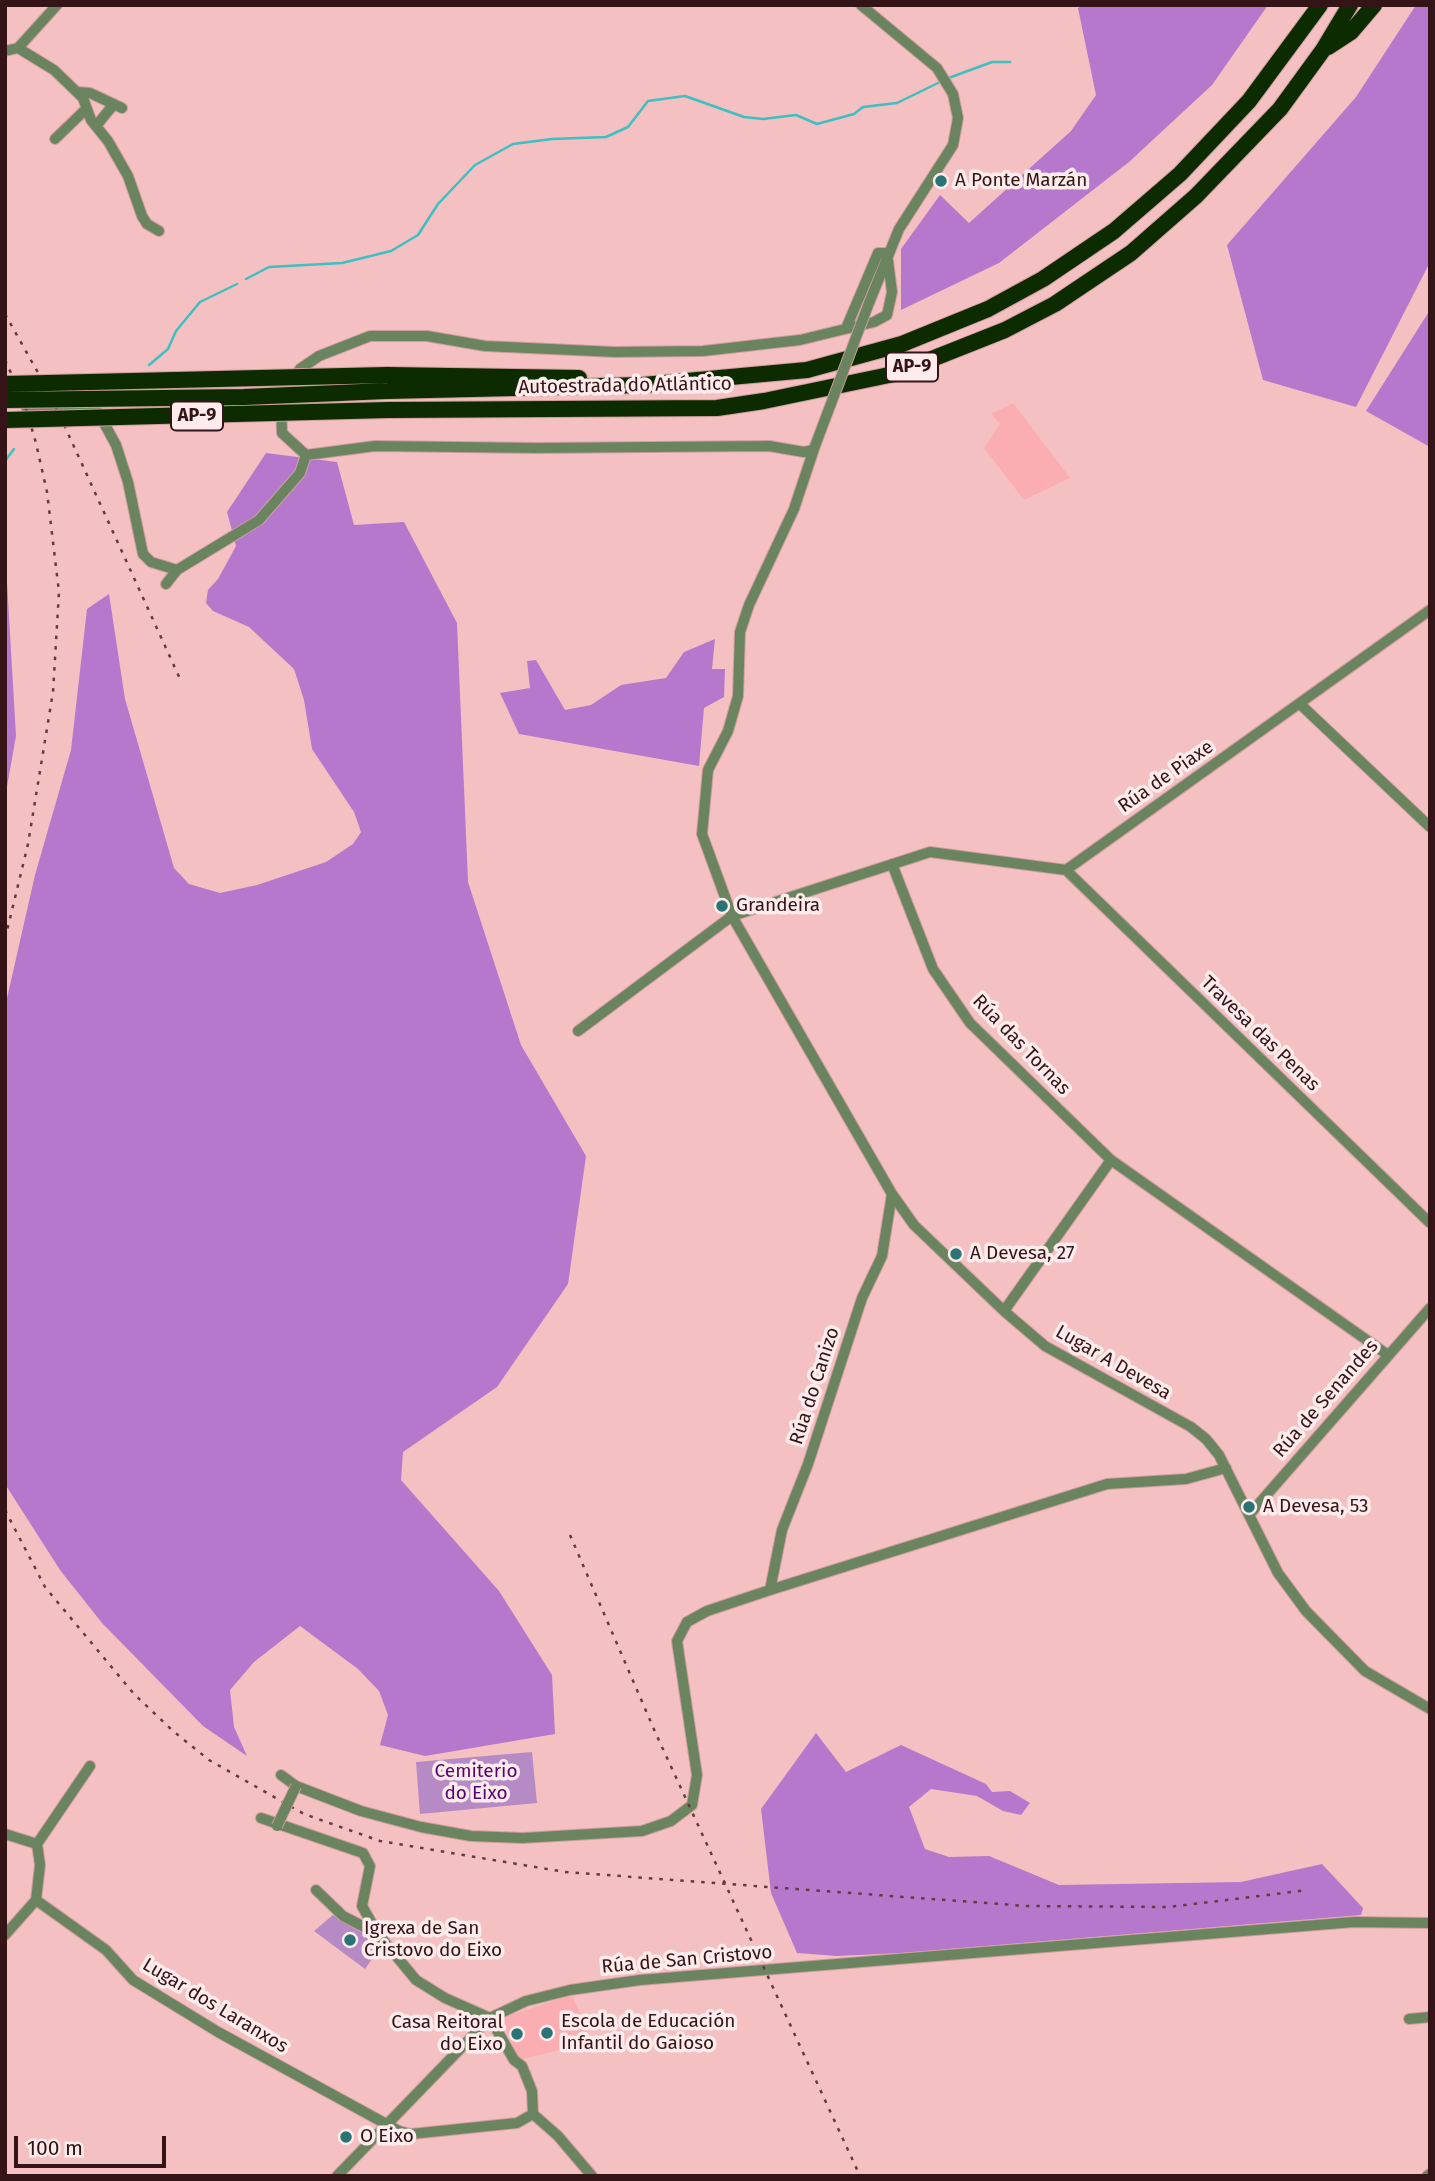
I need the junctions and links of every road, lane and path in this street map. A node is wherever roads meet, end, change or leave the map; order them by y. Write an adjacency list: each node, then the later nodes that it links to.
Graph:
1 (57, 5): 6 (street)
2 (862, 5): 14 (street)
3 (1320, 5): 16 (highway, Autoestrada do Atlántico / AP-9)
4 (1350, 5): 7 (highway, Autoestrada do Atlántico / AP-9)
5 (1374, 5): 7 (highway)
6 (18, 48): 8 (street); 9 (street)
7 (1323, 50): 20 (highway, Autoestrada do Atlántico / AP-9, bridge)
8 (5, 51)
9 (78, 92): 10 (street); 11 (street)
10 (86, 109): 11 (street); 12 (street)
11 (96, 127): 13 (street)
12 (55, 139)
13 (159, 231)
14 (887, 253): 15 (street); 15 (street); 21 (street, Lugar A Devesa, bridge)
15 (847, 327): 22 (street)
16 (387, 383): 17 (highway, bridge); 18 (highway, Autoestrada do Atlántico / AP-9, bridge)
17 (5, 384)
18 (5, 400)
19 (5, 407): 23 (street)
20 (5, 420)
21 (814, 448): 22 (street); 30 (street, Lugar A Devesa)
22 (306, 455): 23 (street)
23 (177, 570): 24 (street)
24 (166, 584)
25 (1430, 610): 26 (street, Rúa de Piaxe)
26 (1300, 704): 27 (street); 29 (street, Rúa de Piaxe)
27 (1430, 827)
28 (892, 864): 29 (street); 30 (street); 32 (street, Rúa das Tornas)
29 (1066, 870): 34 (street, Travesa das Penas)
30 (732, 916): 31 (street); 33 (street, Lugar A Devesa)
31 (578, 1031)
32 (1111, 1160): 36 (street); 37 (street, Rúa das Tornas)
33 (892, 1194): 36 (street, Lugar A Devesa); 40 (street, Rúa do Canizo)
34 (1430, 1223)
35 (1430, 1308): 37 (street, Rúa de Senandes)
36 (1004, 1311): 38 (street, Lugar A Devesa)
37 (1388, 1355): 39 (street, Rúa de Senandes)
38 (1226, 1468): 39 (street, Lugar A Devesa); 40 (street)
39 (1249, 1515): 41 (street, Lugar A Devesa)
40 (770, 1590): 44 (street)
41 (1430, 1709)
42 (90, 1766): 48 (street)
43 (281, 1775): 44 (street)
44 (296, 1786): 46 (street, bridge)
45 (261, 1818): 46 (street)
46 (277, 1826): 52 (street)
47 (5, 1834): 48 (street)
48 (37, 1844): 50 (street)
49 (316, 1891): 52 (street)
50 (36, 1899): 53 (street); 58 (street, Lugar dos Laranxos)
51 (1430, 1923): 55 (street, Rúa de San Cristovo)
52 (378, 1934): 55 (street)
53 (5, 1936)
54 (1430, 2017): 56 (street)
55 (490, 2018): 57 (street); 58 (street, Rúa de San Cristovo)
56 (1409, 2019)
57 (533, 2114): 58 (street, Lugar dos Laranxos); 60 (street)
58 (389, 2124): 59 (street, Rúa de San Cristovo)
59 (337, 2176)
60 (592, 2176)

